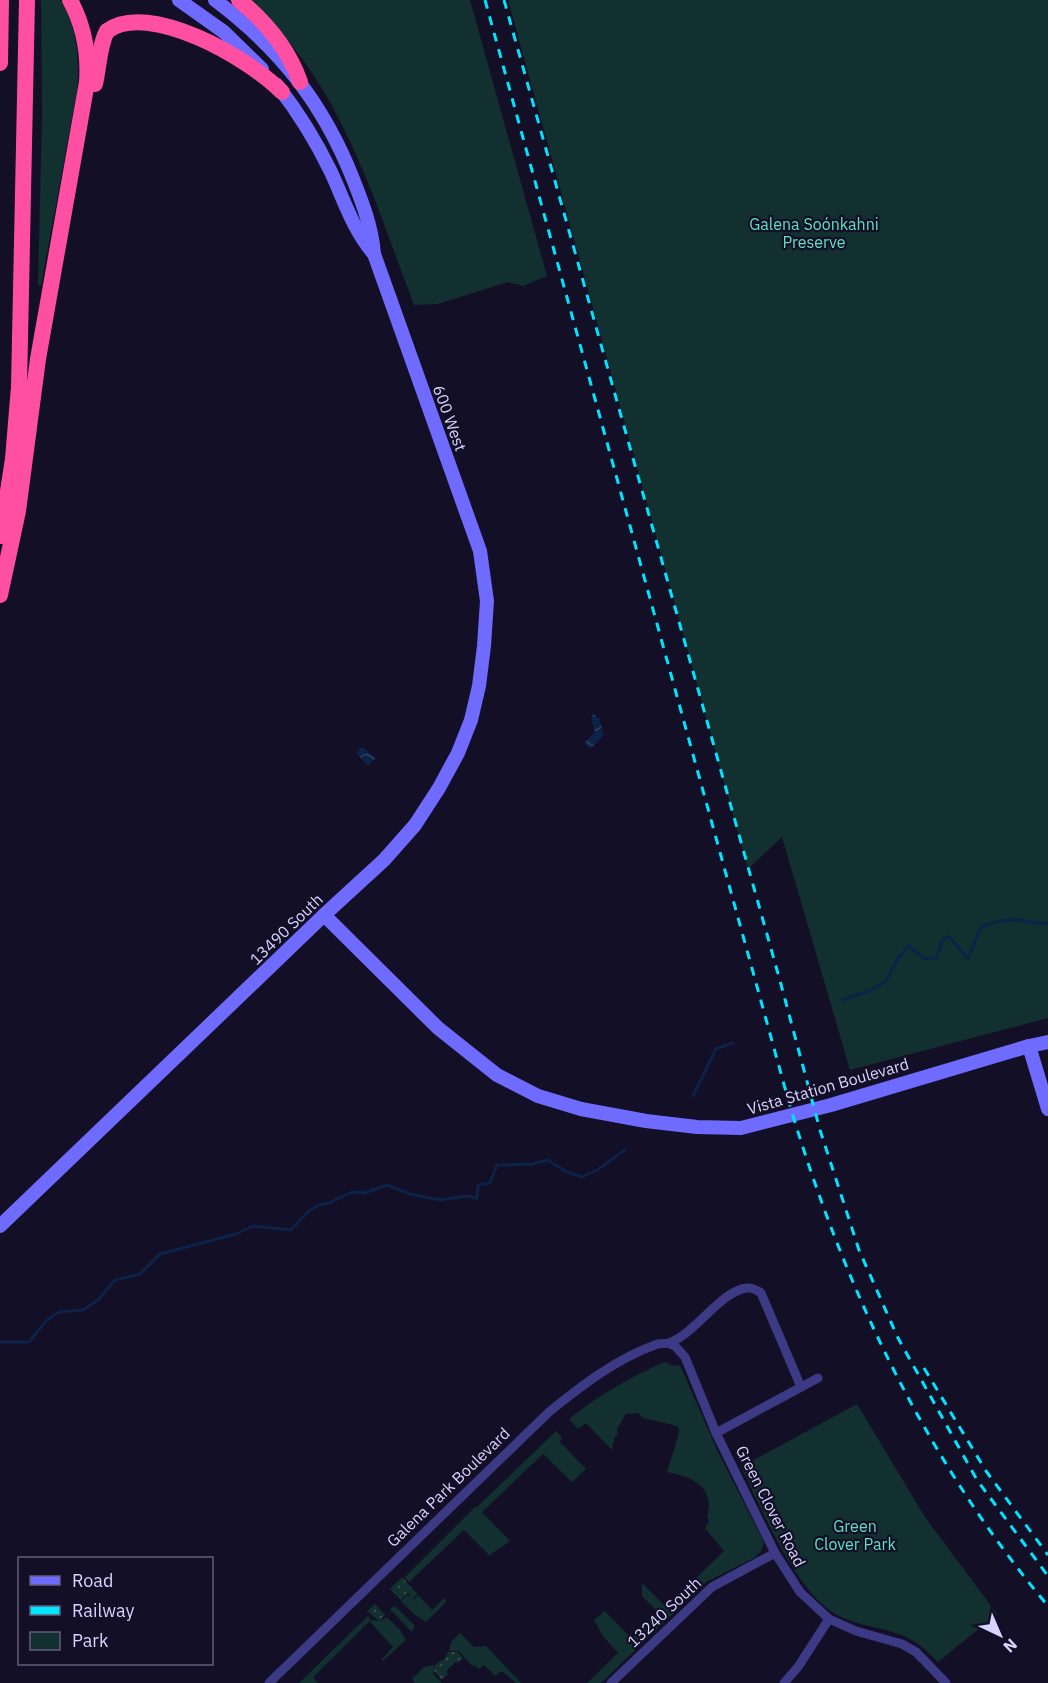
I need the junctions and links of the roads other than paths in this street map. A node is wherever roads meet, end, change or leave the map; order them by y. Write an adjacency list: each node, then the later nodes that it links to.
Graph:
1 (1, 0): 8 (highway)
2 (27, 0): 13 (highway)
3 (70, 0): 11 (highway)
4 (215, 0): 9 (main road, 600 West)
5 (239, 0): 9 (highway)
6 (172, 2): 10 (highway)
7 (130, 8): 11 (highway)
8 (0, 63)
9 (300, 82): 12 (main road, 600 West)
10 (282, 92): 12 (main road, 600 West)
11 (75, 151): 14 (highway)
12 (374, 254): 15 (main road, 600 West)
13 (0, 543)
14 (0, 595)
15 (486, 595): 16 (main road, 13490 South)
16 (324, 915): 18 (main road, Vista Station Boulevard); 20 (main road, 13490 South)
17 (1048, 1042): 18 (main road, Vista Station Boulevard)
18 (1029, 1046): 19 (main road)
19 (1048, 1109)
20 (0, 1226)
21 (669, 1343): 23 (street, Galena Park Boulevard); 24 (street, Green Clover Road); 27 (street, Galena Park Boulevard)
22 (818, 1378): 23 (street)
23 (801, 1387): 24 (street)
24 (716, 1433): 25 (street, Green Clover Road)
25 (775, 1552): 26 (street, Green Clover Road); 28 (street, 13240 South)
26 (829, 1619): 29 (street); 30 (street, Green Clover Road)
27 (269, 1683)
28 (611, 1683)
29 (784, 1683)
30 (946, 1683)

